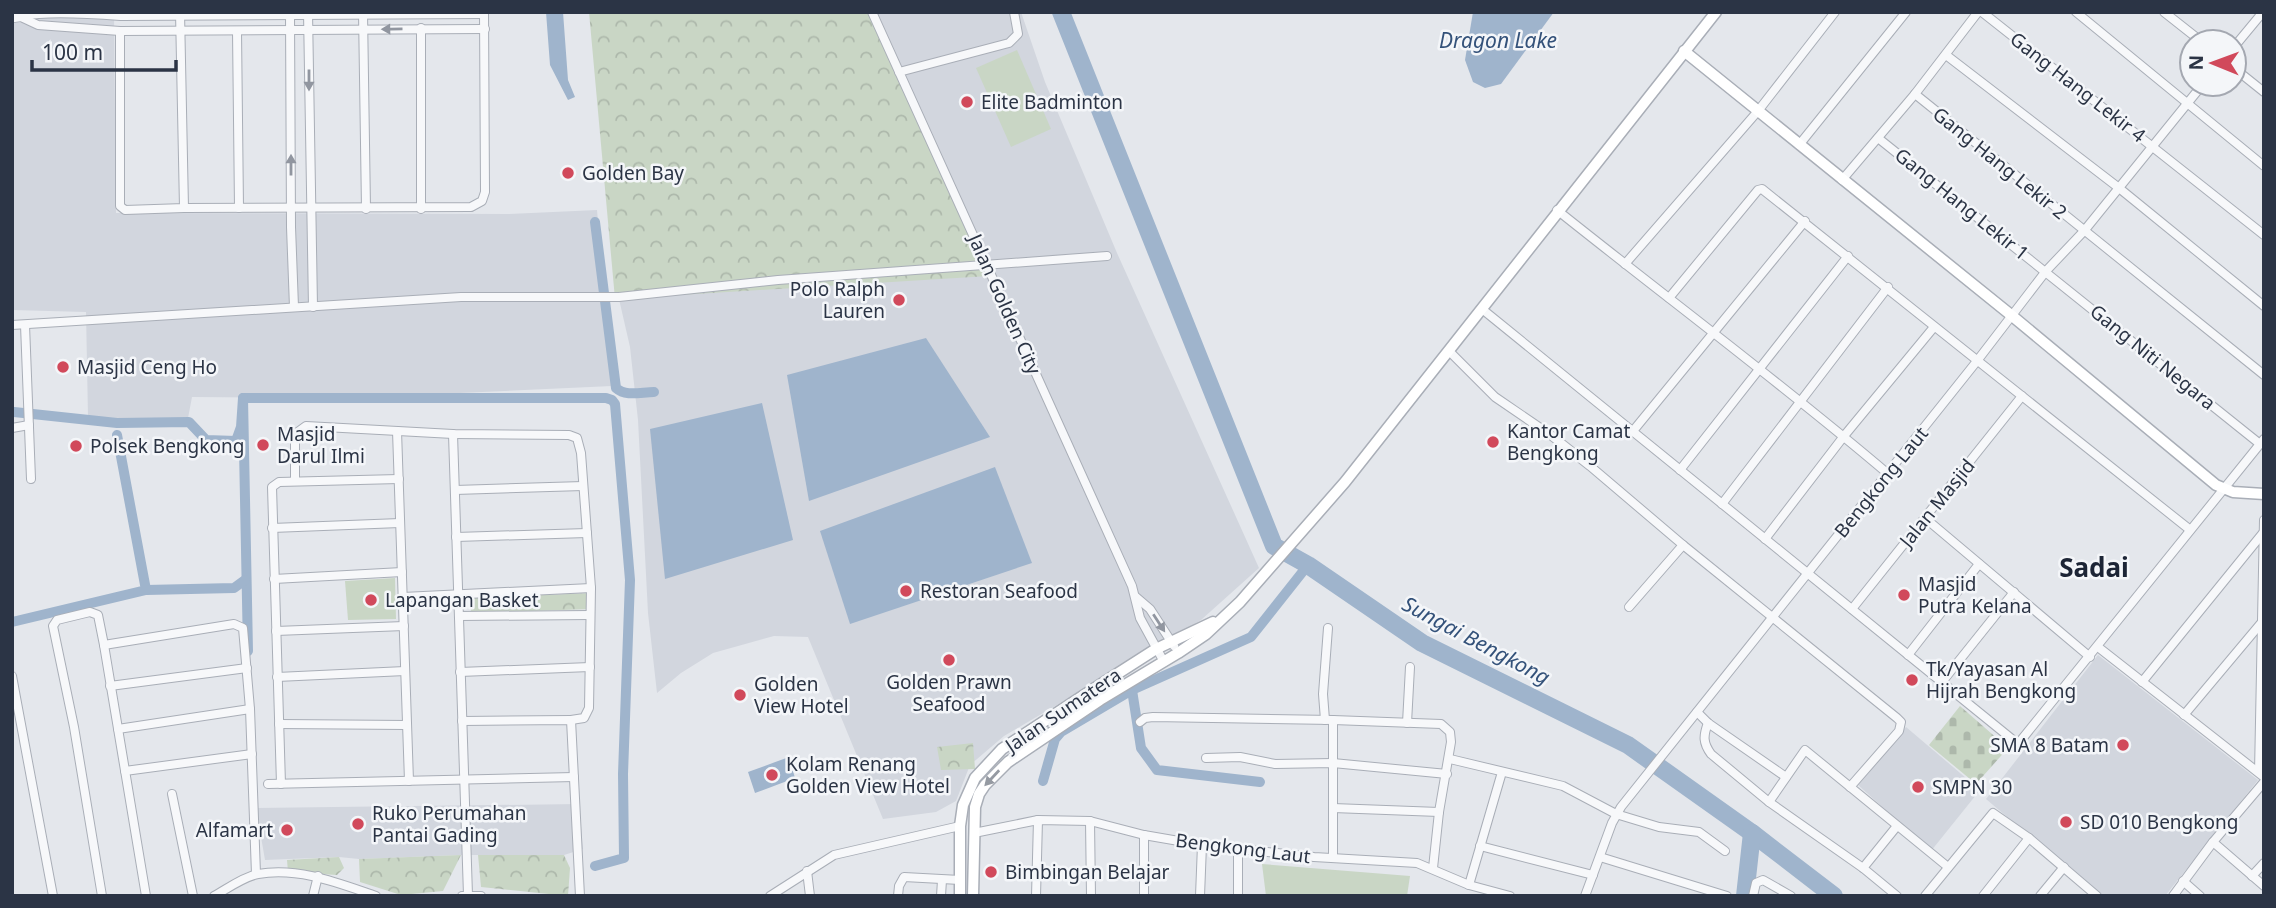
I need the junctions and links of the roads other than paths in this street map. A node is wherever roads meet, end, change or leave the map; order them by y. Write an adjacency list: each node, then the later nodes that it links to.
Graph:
1 (872, 12): 36 (street, Jalan Golden City)
2 (1014, 12): 36 (street)
3 (1716, 12): 34 (main road, Jalan Sumatera)
4 (1835, 12): 42 (street)
5 (1906, 12): 46 (street)
6 (1980, 12): 35 (street); 47 (street, Gang Hang Lekir 4)
7 (2076, 12): 41 (street)
8 (2164, 12): 24 (street)
9 (2263, 12): 21 (street)
10 (81, 13): 13 (street); 19 (street); 22 (street)
11 (422, 13): 12 (street); 18 (street)
12 (484, 13): 27 (street)
13 (122, 14): 14 (street)
14 (181, 14): 15 (street); 32 (street)
15 (237, 14): 16 (street)
16 (290, 14): 17 (street); 28 (street)
17 (308, 14): 18 (street); 29 (street)
18 (363, 14): 26 (street)
19 (23, 18): 20 (street); 22 (street)
20 (12, 19)
21 (2256, 21): 25 (street); 30 (street)
22 (81, 27): 31 (street)
23 (421, 28): 26 (street, one-way to 26); 27 (street); 56 (street)
24 (2184, 28)
25 (2264, 28)
26 (365, 29): 29 (street); 55 (street)
27 (485, 29): 56 (street)
28 (291, 30): 29 (street); 33 (street); 44 (street)
29 (309, 30): 43 (street, one-way to 43)
30 (2248, 30)
31 (120, 31): 32 (street); 51 (street)
32 (180, 31): 33 (street); 51 (street)
33 (237, 31): 52 (street)
34 (1684, 51): 42 (main road); 57 (main road, Jalan Sumatera)
35 (1946, 55): 39 (street); 50 (street)
36 (899, 72): 65 (street, Jalan Golden City)
37 (2248, 79): 38 (street)
38 (2264, 92)
39 (1915, 94): 45 (street); 61 (street, Gang Hang Lekir 2)
40 (2192, 98): 41 (street, Bengkong Laut)
41 (2187, 104): 47 (street, Bengkong Laut); 48 (street)
42 (1758, 111): 46 (main road); 66 (street)
43 (310, 118): 44 (street); 54 (street)
44 (291, 119): 53 (street, one-way to 44)
45 (1878, 138): 49 (street); 67 (street, Gang Hang Lekir 1)
46 (1799, 145): 49 (main road)
47 (2152, 146): 50 (street, Bengkong Laut); 62 (street, Gang Hang Lekir 4)
48 (2264, 166)
49 (1842, 180): 74 (main road)
50 (2119, 188): 61 (street, Bengkong Laut); 70 (street)
51 (184, 208): 52 (street)
52 (239, 208): 53 (street)
53 (291, 208): 54 (street); 60 (street)
54 (310, 209): 55 (street); 59 (street)
55 (366, 209): 56 (street)
56 (421, 209)
57 (1558, 210): 66 (street); 73 (main road, Jalan Sumatera)
58 (1805, 221): 64 (street); 69 (street); 78 (street)
59 (310, 226): 60 (street); 72 (street)
60 (291, 227): 71 (street)
61 (2084, 231): 67 (street, Bengkong Laut); 82 (street, Gang Hang Lekir 2)
62 (2264, 235)
63 (1107, 256): 65 (street)
64 (1848, 256): 68 (street); 81 (street)
65 (987, 264): 72 (street); 120 (street, Jalan Golden City)
66 (1625, 264): 69 (street)
67 (2046, 271): 74 (street, Bengkong Laut); 91 (street, Gang Niti Negara)
68 (1888, 287): 77 (street); 84 (street)
69 (1669, 298): 78 (street)
70 (2264, 306)
71 (294, 307): 72 (street); 76 (street)
72 (313, 307)
73 (1482, 309): 79 (main road, Jalan Sumatera); 88 (street)
74 (2011, 315): 80 (street, Bengkong Laut); 99 (main road)
75 (12, 325): 76 (street)
76 (25, 325): 85 (street)
77 (1934, 327): 80 (street); 90 (street)
78 (1713, 335): 81 (street); 88 (street)
79 (1449, 351): 111 (street); 123 (main road, Jalan Sumatera)
80 (1977, 361): 83 (street); 93 (street, Bengkong Laut)
81 (1758, 370): 84 (street); 92 (street)
82 (2264, 375)
83 (2022, 396): 102 (street, Jalan Masjid); 106 (street)
84 (1801, 400): 90 (street); 101 (street)
85 (29, 421): 86 (street); 94 (street)
86 (12, 428)
87 (397, 431): 89 (street); 95 (street); 96 (street)
88 (1633, 431): 92 (street)
89 (453, 434): 97 (street); 98 (street)
90 (1844, 436): 93 (street); 110 (street)
91 (2262, 441): 99 (street)
92 (1680, 470): 101 (street)
93 (1887, 473): 114 (street, Bengkong Laut)
94 (31, 479)
95 (399, 479): 96 (street); 104 (street)
96 (295, 481): 105 (street)
97 (583, 486): 98 (street); 107 (street)
98 (454, 490): 109 (street)
99 (2224, 490): 100 (main road); 106 (street)
100 (2264, 494)
101 (1722, 504): 110 (street)
102 (1924, 518): 112 (street); 122 (street, Jalan Masjid)
103 (2264, 520): 108 (street)
104 (400, 523): 105 (street); 113 (street)
105 (272, 528): 115 (street)
106 (2189, 529): 133 (street)
107 (587, 533): 109 (street); 116 (street)
108 (2263, 533): 127 (street); 147 (street)
109 (456, 537): 118 (street)
110 (1765, 539): 114 (street)
111 (1683, 545): 121 (street); 126 (street)
112 (1979, 564): 117 (street); 136 (street)
113 (402, 572): 115 (street); 119 (street)
114 (1807, 573): 122 (street); 126 (street, Bengkong Laut)
115 (274, 579): 130 (street)
116 (591, 588): 118 (street); 124 (street)
117 (2014, 592): 137 (street); 146 (street)
118 (458, 595): 119 (street); 125 (street)
119 (403, 597): 128 (street)
120 (1136, 597): 131 (street, Jalan Golden City, one-way to 131); 134 (street, Jalan Golden City)
121 (1629, 607)
122 (1852, 609): 136 (street)
123 (1228, 614): 131 (main road, Jalan Sumatera); 135 (main road, Jalan Sumatera)
124 (590, 615): 125 (street); 139 (street)
125 (458, 616): 143 (street)
126 (1773, 618): 150 (street, Bengkong Laut); 176 (street)
127 (2262, 622): 151 (street); 168 (street)
128 (404, 626): 130 (street); 142 (street)
129 (1328, 628): 153 (street)
130 (276, 631): 145 (street)
131 (1172, 642): 134 (main road, Jalan Sumatera); 135 (street, Jalan Golden City)
132 (104, 645): 141 (street); 148 (street); 213 (street)
133 (2098, 646): 137 (street); 147 (street)
134 (1156, 649): 138 (street, Jalan Golden City); 184 (main road, Jalan Sumatera)
135 (1178, 653): 138 (main road, Jalan Sumatera)
136 (1908, 655): 146 (street)
137 (2090, 657): 146 (street)
138 (1164, 662): 186 (main road, Jalan Sumatera, one-way to 186)
139 (590, 667): 143 (street); 152 (street)
140 (1410, 667): 156 (street)
141 (247, 668): 148 (street); 149 (street)
142 (405, 671): 145 (street); 159 (street)
143 (460, 672): 154 (street)
144 (12, 676): 212 (street)
145 (277, 677): 158 (street)
146 (1942, 682)
147 (2142, 682): 151 (street)
148 (110, 686): 160 (street)
149 (250, 709): 160 (street); 161 (street)
150 (1697, 712): 157 (street); 181 (street, Bengkong Laut)
151 (2184, 715): 168 (street)
152 (571, 720): 154 (street); 169 (street)
153 (1329, 720): 155 (street); 156 (street); 164 (street)
154 (462, 721): 171 (street)
155 (1140, 722)
156 (1407, 723): 163 (street)
157 (1708, 723): 170 (street); 178 (street)
158 (279, 724): 159 (street); 175 (street)
159 (407, 725): 172 (street)
160 (118, 729): 165 (street)
161 (252, 754): 165 (street); 202 (street)
162 (1206, 758): 164 (street)
163 (1450, 759): 166 (street); 167 (street)
164 (1333, 763): 167 (street); 179 (street)
165 (125, 771): 214 (street)
166 (1502, 772): 181 (street); 191 (street)
167 (1447, 774): 180 (street)
168 (2261, 774)
169 (574, 777): 171 (street); 221 (street)
170 (1786, 777): 176 (street); 178 (street)
171 (464, 780): 172 (street); 211 (street)
172 (409, 781): 175 (street)
173 (2264, 782): 189 (street)
174 (268, 784): 175 (street)
175 (281, 784)
176 (1850, 787): 185 (street)
177 (172, 794): 215 (street)
178 (1769, 802): 200 (street)
179 (1333, 808): 180 (street); 195 (street)
180 (1439, 812): 199 (street)
181 (1616, 814): 193 (street); 194 (street, Bengkong Laut)
182 (1038, 820): 183 (street, Bengkong Laut); 186 (street, Bengkong Laut); 228 (street)
183 (1090, 821): 187 (street, Bengkong Laut); 229 (street)
184 (960, 826): 201 (street); 207 (main road, Jalan Sumatera)
185 (1897, 826): 197 (street); 200 (street)
186 (974, 833): 227 (main road, Jalan Sumatera)
187 (1144, 835): 190 (street, Bengkong Laut); 230 (street)
188 (2029, 838): 197 (street); 198 (street); 240 (street)
189 (2213, 842): 205 (street); 208 (street)
190 (1202, 845): 192 (street, Bengkong Laut); 231 (street)
191 (1480, 846): 203 (street); 209 (street)
192 (1238, 849): 195 (street, Bengkong Laut); 232 (street)
193 (1725, 851)
194 (1600, 857): 203 (street, Bengkong Laut); 235 (street)
195 (1333, 858): 199 (street, Bengkong Laut)
196 (2264, 863): 205 (street)
197 (1948, 867): 239 (street)
198 (2064, 867): 241 (street); 242 (street)
199 (1433, 868): 209 (street, Bengkong Laut)
200 (1863, 868): 238 (street)
201 (807, 871): 222 (street); 223 (street)
202 (256, 874): 204 (street); 216 (street)
203 (1593, 875): 234 (street, Bengkong Laut)
204 (318, 876): 217 (street); 218 (street)
205 (2252, 876): 210 (street)
206 (942, 880): 207 (street); 224 (street); 225 (street)
207 (960, 880): 226 (main road, Jalan Sumatera)
208 (2183, 881): 243 (street); 244 (street)
209 (1469, 885): 233 (street, Bengkong Laut)
210 (2264, 886)
211 (468, 895): 219 (street); 220 (street)
212 (53, 896)
213 (102, 896)
214 (146, 896)
215 (193, 896)
216 (214, 896)
217 (313, 896)
218 (376, 896)
219 (462, 896)
220 (481, 896)
221 (580, 896)
222 (770, 896)
223 (810, 896)
224 (898, 896)
225 (941, 896)
226 (960, 896)
227 (973, 896)
228 (1036, 896)
229 (1091, 896)
230 (1144, 896)
231 (1200, 896)
232 (1238, 896)
233 (1510, 896)
234 (1585, 896)
235 (1727, 896)
236 (1754, 896): 237 (street)
237 (1791, 896)
238 (1897, 896)
239 (1925, 896)
240 (1983, 896)
241 (2040, 896)
242 (2097, 896)
243 (2173, 896)
244 (2200, 896)

